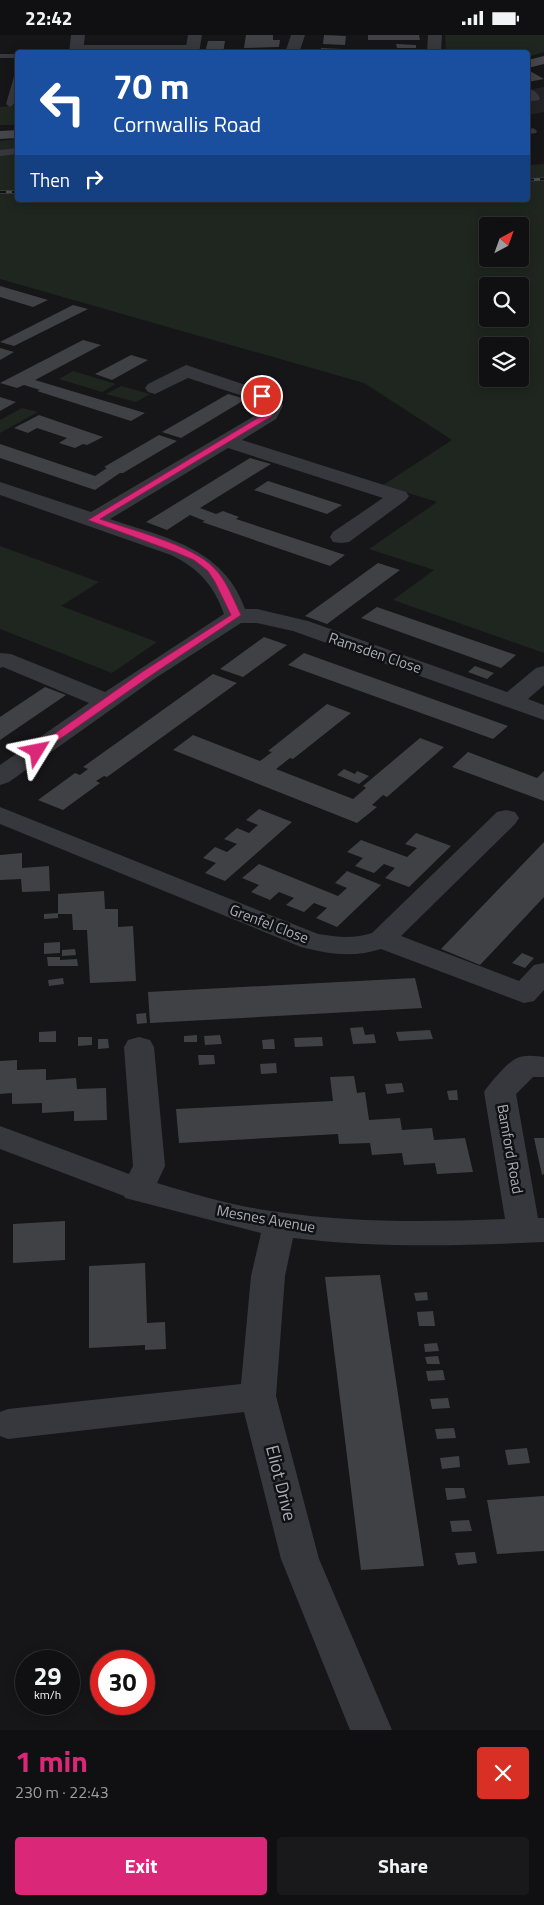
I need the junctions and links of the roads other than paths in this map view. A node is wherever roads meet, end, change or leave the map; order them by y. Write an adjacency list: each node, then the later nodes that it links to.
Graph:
1 (298, 35): 6 (street)
2 (435, 35): 7 (street)
3 (77, 45): 5 (lane)
4 (193, 45): 5 (lane)
5 (137, 50)
6 (293, 50)
7 (434, 50)
8 (0, 56): 9 (lane)
9 (15, 56)
10 (544, 61): 11 (main road)
11 (530, 64)
12 (530, 92): 13 (lane)
13 (530, 100)
14 (14, 104): 15 (lane)
15 (0, 105)
16 (15, 134): 17 (main road)
17 (0, 135)
18 (15, 151): 19 (lane)
19 (0, 153)
20 (155, 388): 21 (street)
21 (226, 441): 23 (street); 24 (street)
22 (0, 488): 23 (street)
23 (93, 520): 25 (street)
24 (341, 537)
25 (236, 615): 28 (street); 29 (street, Ramsden Close)
26 (0, 661): 28 (street)
27 (544, 673): 29 (street)
28 (107, 701): 31 (street)
29 (511, 701): 30 (street, Ramsden Close)
30 (544, 713)
31 (0, 777)
32 (0, 815): 34 (street, Grenfel Close)
33 (506, 818): 34 (street)
34 (382, 939): 35 (street)
35 (544, 972)
36 (139, 1047): 39 (street)
37 (544, 1067): 41 (street, Bamford Road)
38 (0, 1137): 39 (street, Mesnes Avenue)
39 (137, 1190): 40 (street, Mesnes Avenue)
40 (280, 1224): 41 (street, Mesnes Avenue); 42 (street, Eliot Drive)
41 (539, 1231)
42 (258, 1395): 43 (street); 44 (street, Eliot Drive)
43 (8, 1424)
44 (371, 1730)

